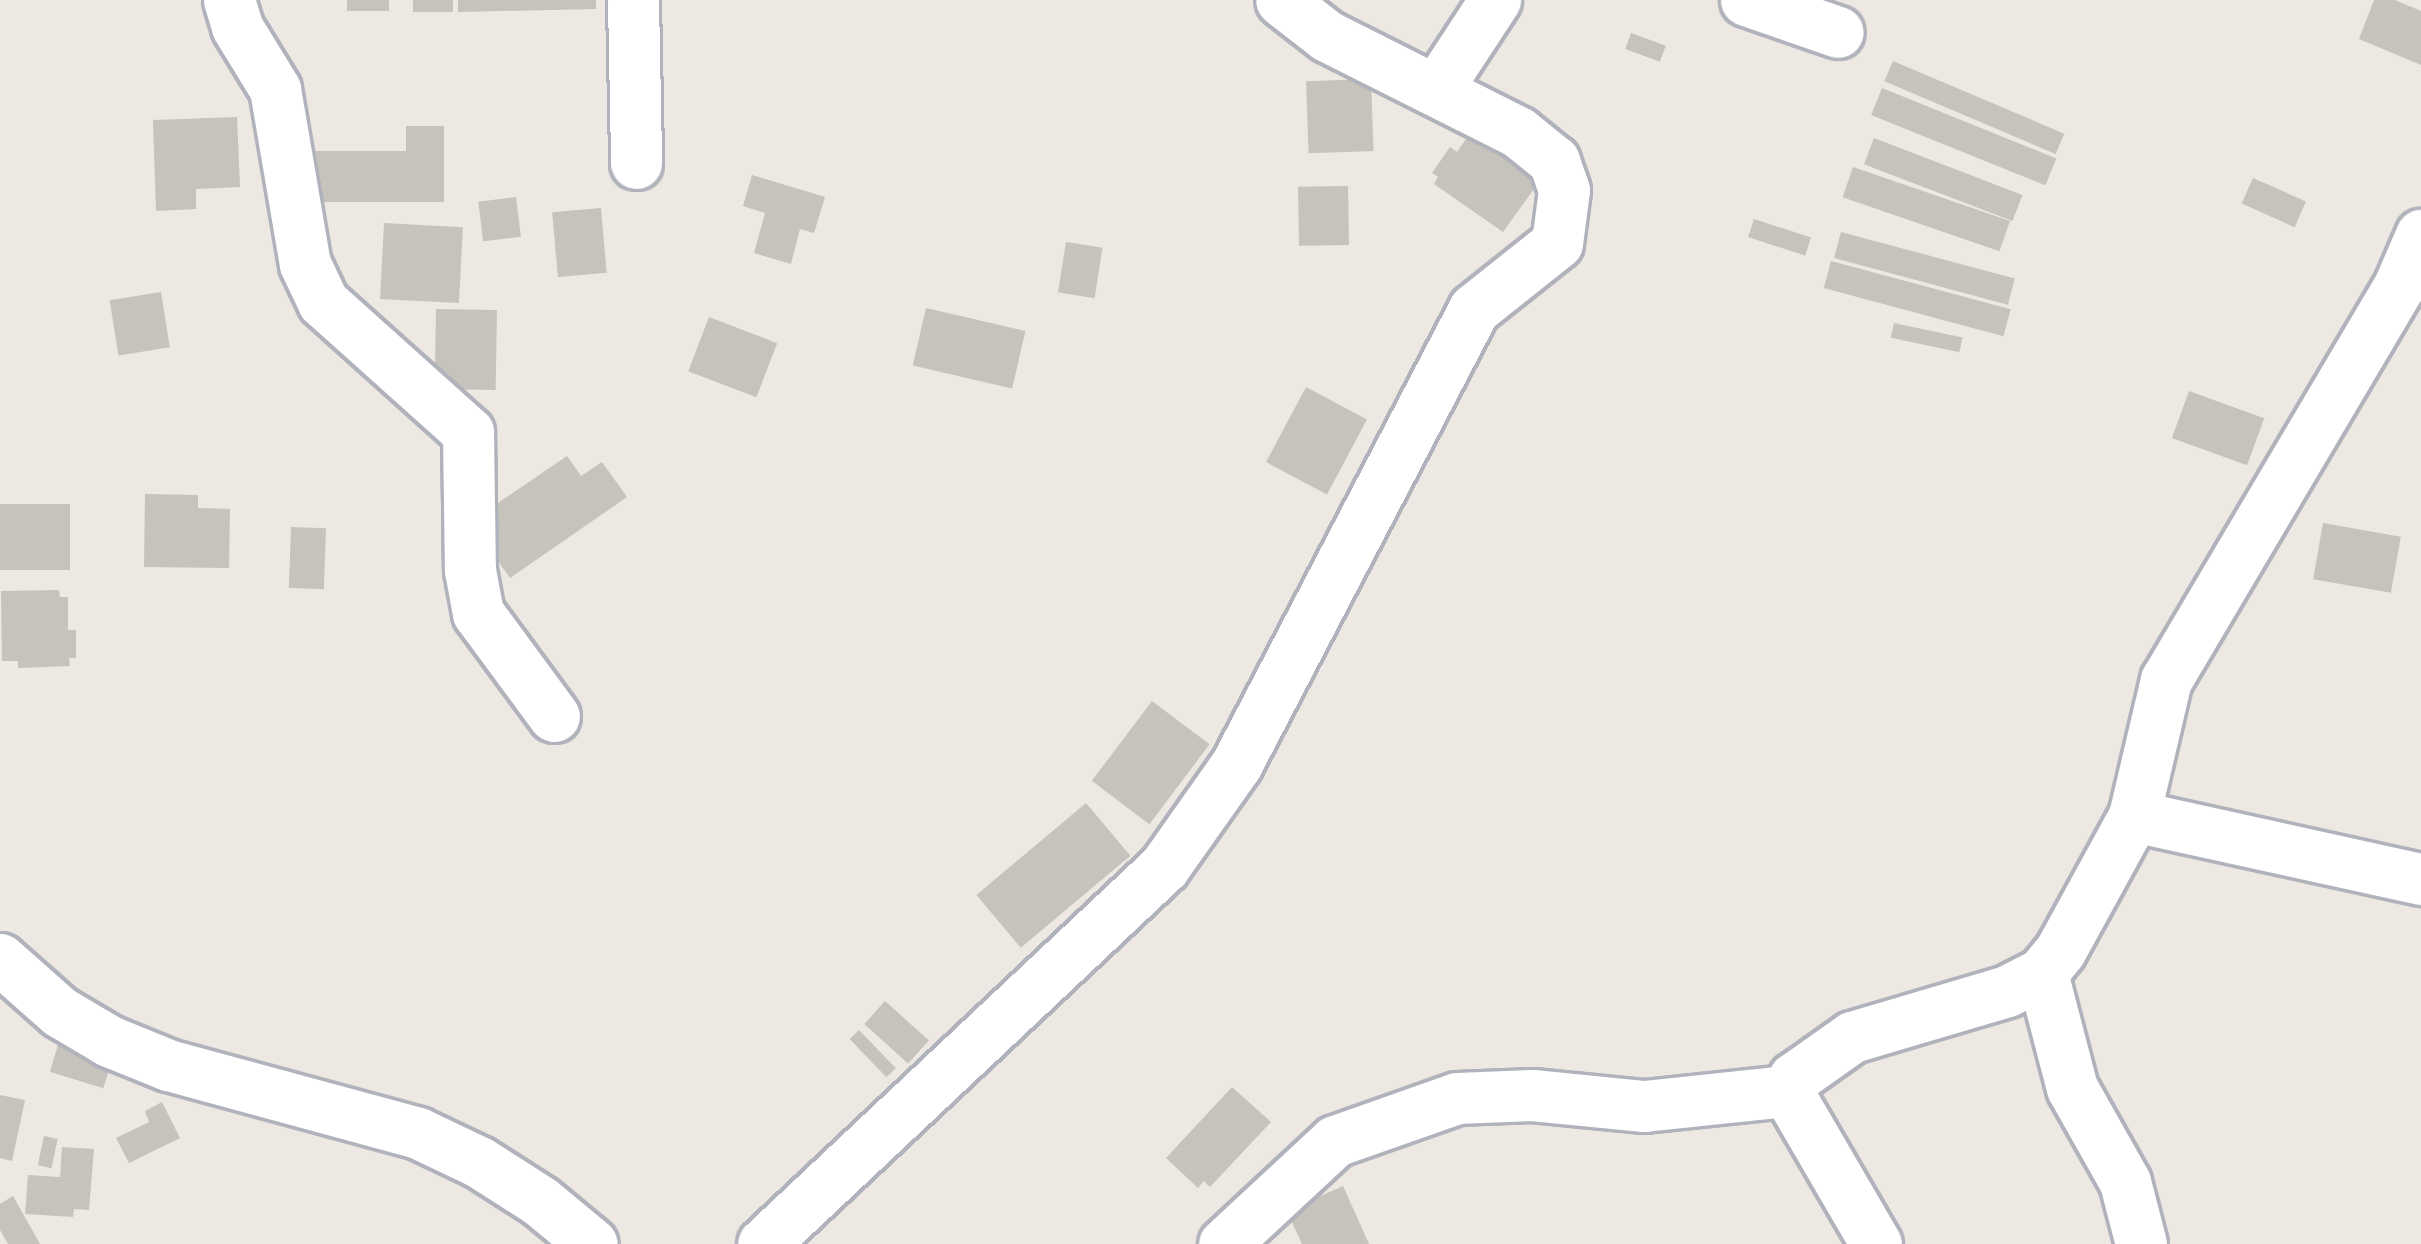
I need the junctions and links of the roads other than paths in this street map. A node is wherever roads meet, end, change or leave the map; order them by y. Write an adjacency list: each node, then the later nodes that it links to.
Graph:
1 (229, 0): 10 (street)
2 (633, 0): 8 (street)
3 (1281, 0): 7 (street)
4 (1495, 0): 7 (street)
5 (1746, 0): 6 (street)
6 (1838, 32)
7 (1436, 90): 18 (street)
8 (636, 164)
9 (2421, 236): 11 (street)
10 (554, 716)
11 (2134, 816): 12 (street); 14 (street)
12 (2421, 879)
13 (0, 959): 17 (street)
14 (2042, 973): 15 (street); 20 (street)
15 (1787, 1090): 16 (street); 19 (street)
16 (1233, 1240)
17 (592, 1244)
18 (763, 1244)
19 (1876, 1244)
20 (2141, 1244)

